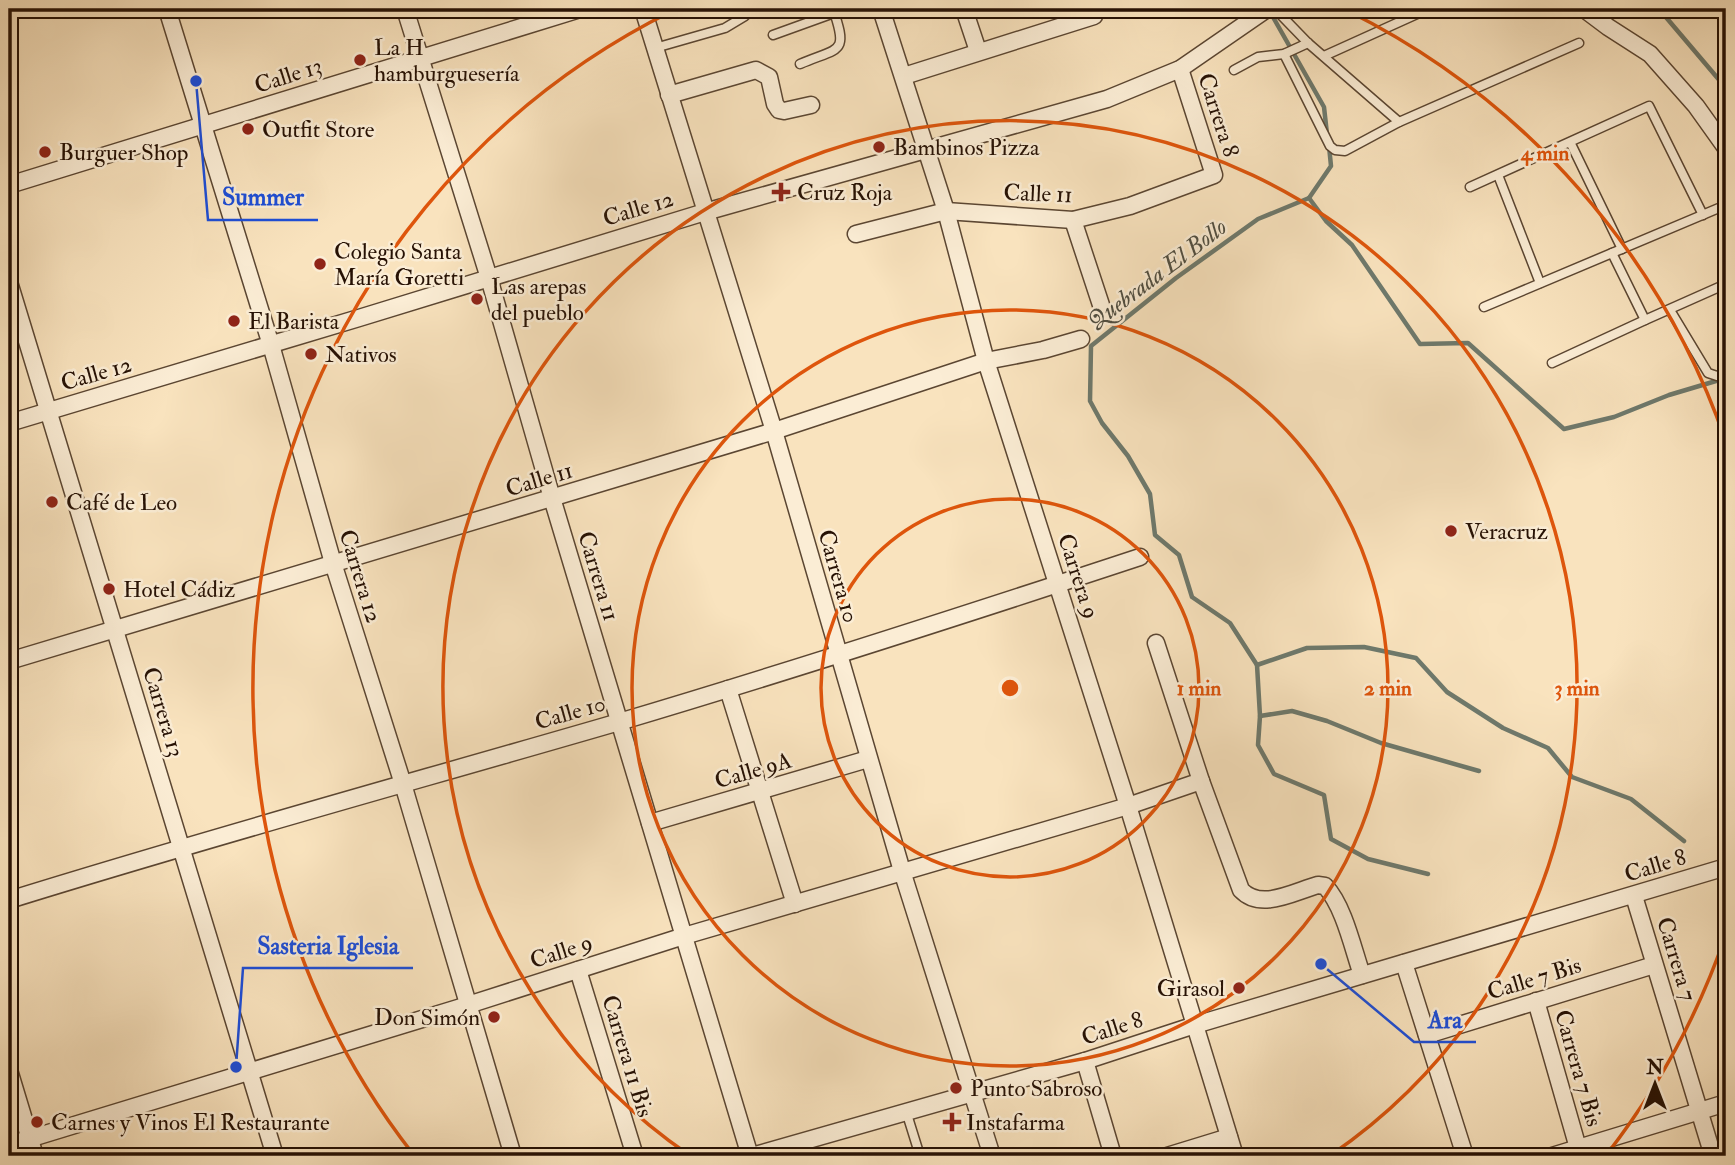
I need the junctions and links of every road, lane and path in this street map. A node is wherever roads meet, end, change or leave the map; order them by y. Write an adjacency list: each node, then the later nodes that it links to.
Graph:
1 (167, 9): 29 (street, Carrera 12)
2 (405, 9): 21 (street, Carrera 11)
3 (580, 9): 21 (street, Calle 13)
4 (643, 9): 17 (street, Carrera 10)
5 (747, 9): 17 (lane)
6 (881, 9): 25 (street, Carrera 9)
7 (964, 9): 18 (street)
8 (1267, 9): 23 (street, Calle 12)
9 (1275, 9): 15 (lane)
10 (1428, 9): 20 (lane)
11 (1584, 9): 31 (street)
12 (834, 11): 14 (lane); 22 (lane)
13 (1094, 16): 18 (street)
14 (773, 35)
15 (1308, 43): 19 (lane); 20 (lane)
16 (1579, 43): 28 (lane)
17 (655, 48): 26 (street, Carrera 10)
18 (978, 51): 25 (street)
19 (1284, 54): 24 (lane); 28 (lane)
20 (1324, 56): 28 (lane)
21 (421, 57): 29 (street, Calle 13); 45 (street, Carrera 11)
22 (800, 64)
23 (1180, 69): 32 (street, Calle 12); 33 (street, Carrera 8)
24 (1234, 70)
25 (904, 76): 32 (street, Carrera 9)
26 (669, 95): 27 (street); 39 (street, Carrera 10)
27 (811, 105)
28 (1399, 122)
29 (203, 125): 35 (street, Calle 13); 54 (street, Carrera 12)
30 (1571, 144): 34 (lane); 40 (lane); 43 (lane)
31 (1726, 148)
32 (928, 150): 38 (street, Carrera 9); 39 (street, Calle 12)
33 (1214, 175): 41 (street, Calle 11)
34 (1498, 175): 36 (lane); 47 (lane)
35 (9, 185)
36 (1470, 187)
37 (1726, 205): 40 (lane)
38 (946, 211): 41 (street, Calle 11); 42 (street, Calle 11); 55 (street, Carrera 9)
39 (705, 212): 45 (street, Calle 12); 60 (street, Carrera 10)
40 (1703, 215): 43 (lane)
41 (1073, 220): 49 (street)
42 (856, 234)
43 (1622, 249): 44 (lane)
44 (1612, 253): 47 (lane); 52 (lane)
45 (489, 278): 54 (street, Calle 12); 61 (street, Carrera 11)
46 (9, 282): 58 (street, Carrera 13)
47 (1540, 284): 50 (lane)
48 (1726, 284): 51 (lane)
49 (1101, 305)
50 (1484, 307)
51 (1670, 310): 52 (lane); 57 (lane)
52 (1645, 320): 56 (lane)
53 (1081, 339): 55 (street, Calle 11)
54 (271, 345): 58 (street, Calle 12); 63 (street, Carrera 12)
55 (986, 361): 60 (street, Calle 11); 64 (street, Carrera 9)
56 (1552, 363)
57 (1726, 374)
58 (48, 411): 59 (street, Calle 12); 65 (street, Carrera 13)
59 (9, 423)
60 (774, 431): 61 (street, Calle 11); 67 (street, Carrera 10)
61 (552, 498): 63 (street, Calle 11); 70 (street, Carrera 11)
62 (1140, 557): 64 (street, Calle 10)
63 (333, 563): 65 (street, Calle 11); 73 (street, Carrera 12)
64 (1058, 584): 67 (street, Calle 10); 75 (street, Carrera 9)
65 (115, 629): 68 (street, Calle 11); 77 (street, Carrera 13)
66 (1156, 643): 72 (street)
67 (838, 656): 69 (street, Calle 10); 71 (street, Carrera 10)
68 (9, 662)
69 (728, 689): 70 (street, Calle 10); 74 (street)
70 (619, 722): 73 (street, Calle 10); 76 (street, Carrera 11)
71 (868, 759): 74 (street, Calle 9A); 79 (street, Carrera 10)
72 (1201, 781): 75 (street, Calle 9); 87 (street)
73 (403, 784): 77 (street, Calle 10); 89 (street, Carrera 12)
74 (760, 792): 76 (street, Calle 9A); 82 (street)
75 (1128, 806): 79 (street, Calle 9); 90 (street, Carrera 9)
76 (650, 823): 83 (street, Carrera 11)
77 (181, 846): 81 (street, Calle 10); 94 (street, Carrera 13)
78 (1726, 867): 80 (street, Calle 8)
79 (902, 871): 82 (street, Calle 9); 95 (street, Carrera 10)
80 (1634, 896): 84 (street, Calle 8); 85 (street, Carrera 7)
81 (9, 900)
82 (794, 904): 83 (street, Calle 9)
83 (684, 936): 86 (street, Calle 9); 107 (street, Carrera 11)
84 (1404, 963): 87 (street, Calle 8); 91 (street)
85 (1654, 965): 88 (street, Calle 7 Bis); 98 (street, Carrera 7)
86 (578, 970): 89 (street, Calle 9); 106 (street, Carrera 11 Bis)
87 (1362, 975): 90 (street, Calle 8)
88 (1536, 1001): 91 (street, Calle 7 Bis); 102 (street, Carrera 7 Bis)
89 (468, 1005): 94 (street, Calle 9); 105 (street, Carrera 12)
90 (1195, 1025): 92 (street, Calle 8); 99 (street, Carrera 9)
91 (1427, 1035): 113 (street)
92 (1085, 1061): 95 (street, Calle 8); 110 (street)
93 (9, 1070): 100 (street)
94 (250, 1073): 100 (street, Calle 9); 104 (street, Carrera 13)
95 (973, 1092): 97 (street, Calle 8); 109 (street, Carrera 10)
96 (1726, 1103): 98 (street)
97 (906, 1111): 107 (street, Calle 8); 108 (lane)
98 (1700, 1111): 102 (street); 115 (street, Carrera 7)
99 (1229, 1137): 111 (street); 112 (street, Carrera 9)
100 (29, 1139): 101 (street, Calle 9); 103 (street)
101 (9, 1145)
102 (1589, 1150): 114 (street)
103 (35, 1156)
104 (275, 1156)
105 (513, 1156)
106 (635, 1156)
107 (751, 1156)
108 (920, 1156)
109 (992, 1156)
110 (1113, 1156)
111 (1167, 1156)
112 (1235, 1156)
113 (1465, 1156)
114 (1552, 1156)
115 (1713, 1156)

